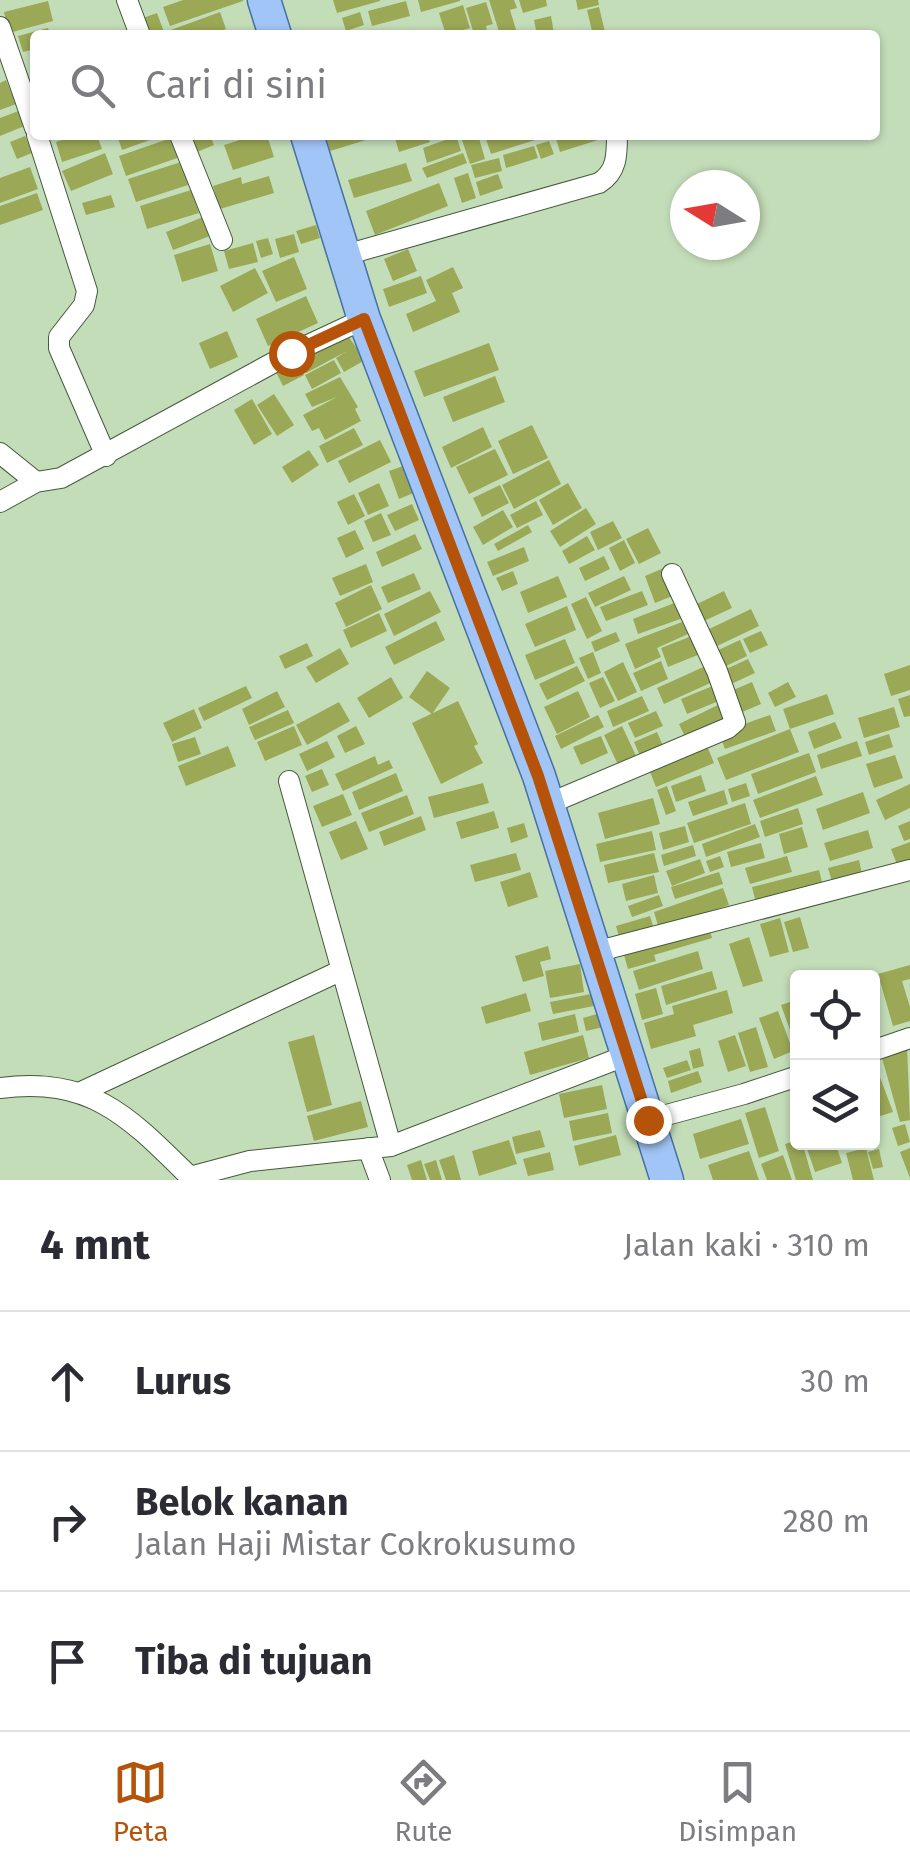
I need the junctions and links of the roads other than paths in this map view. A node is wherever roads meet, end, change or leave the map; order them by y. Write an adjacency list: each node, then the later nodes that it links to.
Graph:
1 (126, 0): 3 (street)
2 (264, 0): 4 (main road)
3 (138, 30)
4 (273, 30)
5 (2, 38): 6 (street)
6 (30, 115)
7 (39, 140): 15 (street)
8 (182, 140): 11 (street)
9 (309, 140): 12 (main road)
10 (617, 140): 12 (street)
11 (222, 240)
12 (344, 255): 13 (main road)
13 (364, 319): 15 (street); 20 (main road)
14 (0, 454): 16 (street)
15 (106, 456): 16 (street)
16 (36, 482): 17 (street)
17 (0, 502)
18 (672, 574): 20 (street)
19 (289, 781): 23 (street)
20 (548, 804): 22 (main road)
21 (910, 870): 22 (street)
22 (595, 952): 26 (main road)
23 (340, 971): 29 (street); 31 (street)
24 (910, 1038): 25 (street)
25 (880, 1048)
26 (626, 1056): 30 (main road); 31 (street)
27 (790, 1078): 30 (street)
28 (0, 1088): 29 (street)
29 (79, 1093): 32 (street)
30 (648, 1120): 34 (main road)
31 (390, 1146): 32 (street)
32 (368, 1148): 33 (street)
33 (380, 1180)
34 (667, 1180)

